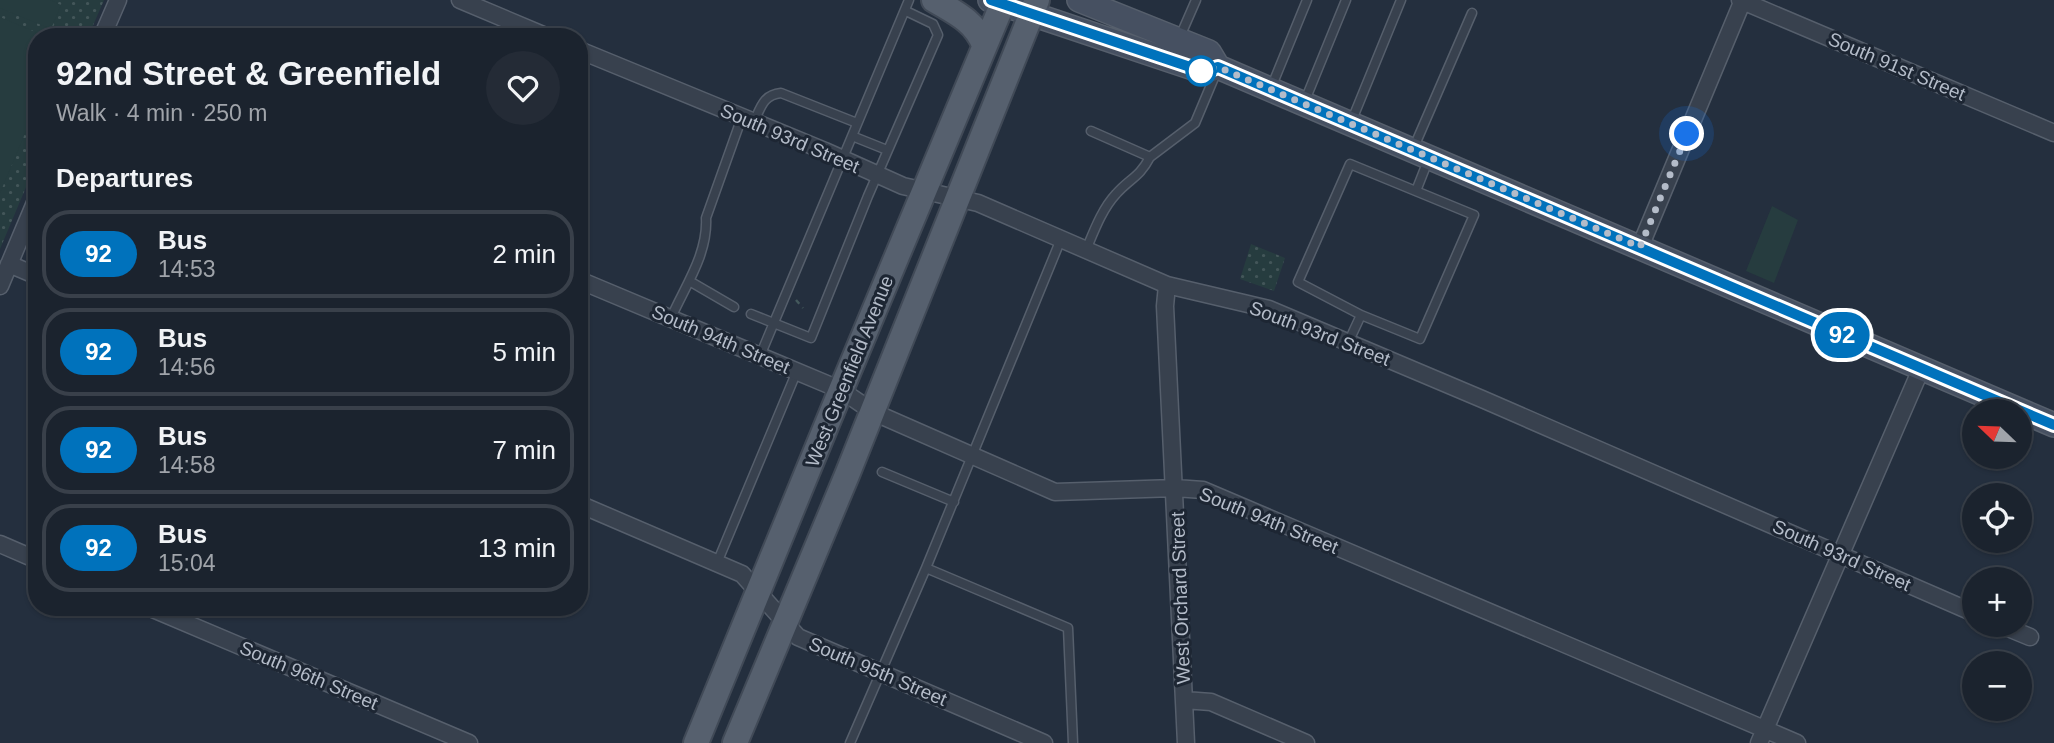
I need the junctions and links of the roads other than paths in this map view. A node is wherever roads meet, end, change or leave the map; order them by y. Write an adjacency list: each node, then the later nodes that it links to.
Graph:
1 (118, 0): 15 (street)
2 (460, 0): 16 (street)
3 (909, 0): 13 (lane)
4 (934, 0): 18 (main road)
5 (1079, 0): 17 (street)
6 (1196, 0): 17 (lane)
7 (1307, 0): 21 (lane)
8 (1346, 0): 22 (lane)
9 (1401, 0): 25 (lane)
10 (1742, 0): 27 (street, South 91st Street); 39 (street)
11 (999, 1): 12 (street); 18 (main road, West Greenfield Avenue)
12 (1035, 7): 20 (street); 36 (main road, West Greenfield Avenue)
13 (906, 11): 24 (lane); 29 (lane)
14 (1472, 13): 30 (lane)
15 (106, 28)
16 (527, 28)
17 (1179, 39): 20 (street)
18 (984, 45): 35 (main road, West Greenfield Avenue)
19 (588, 54): 23 (street, South 93rd Street)
20 (1218, 67): 21 (street); 31 (lane)
21 (1271, 89): 22 (street)
22 (1304, 103): 25 (street)
23 (748, 120): 24 (lane); 32 (street, South 93rd Street); 43 (lane)
24 (858, 123): 28 (lane)
25 (1351, 123): 30 (street)
26 (1091, 131): 31 (lane)
27 (2054, 133)
28 (852, 136): 29 (lane); 32 (lane)
29 (887, 150): 33 (lane)
30 (1422, 153): 34 (lane); 39 (street)
31 (1150, 157): 40 (lane)
32 (841, 160): 33 (street, South 93rd Street); 51 (lane)
33 (877, 176): 35 (street, South 93rd Street); 51 (lane)
34 (1416, 191): 49 (lane); 49 (lane)
35 (923, 192): 36 (street, South 93rd Street); 56 (main road, West Greenfield Avenue)
36 (958, 198): 38 (street, South 93rd Street); 57 (main road, West Greenfield Avenue)
37 (28, 219): 41 (street)
38 (1061, 239): 40 (street, South 93rd Street); 59 (lane)
39 (1640, 247): 54 (street)
40 (1086, 250): 45 (street, South 93rd Street)
41 (9, 264): 42 (street); 46 (street)
42 (28, 272)
43 (691, 282): 47 (lane); 50 (lane)
44 (588, 284): 50 (street, South 94th Street)
45 (1167, 285): 52 (street, South 93rd Street); 61 (street, West Orchard Street)
46 (0, 286)
47 (734, 307)
48 (751, 314): 51 (lane)
49 (1361, 314): 52 (lane)
50 (671, 318): 53 (street, South 94th Street)
51 (774, 322): 53 (lane)
52 (1348, 343): 65 (street, South 93rd Street)
53 (760, 356): 55 (street, South 94th Street)
54 (1921, 369): 58 (street); 65 (street)
55 (797, 371): 56 (street, South 94th Street); 67 (lane)
56 (841, 390): 57 (street, South 94th Street); 69 (main road, West Greenfield Avenue)
57 (873, 412): 59 (street, South 94th Street); 72 (main road, West Greenfield Avenue)
58 (2054, 425)
59 (973, 455): 61 (street, South 94th Street); 62 (lane)
60 (882, 472): 62 (lane)
61 (1175, 488): 74 (street, West Orchard Street); 75 (street, South 94th Street)
62 (954, 502): 68 (lane)
63 (588, 508): 67 (street, South 95th Street)
64 (0, 544): 66 (street)
65 (1840, 554): 70 (street, South 93rd Street); 75 (street)
66 (28, 556)
67 (717, 562): 69 (street, South 95th Street)
68 (926, 568): 73 (lane); 81 (lane)
69 (758, 592): 72 (street, South 95th Street); 77 (main road, West Greenfield Avenue)
70 (1962, 608)
71 (169, 616): 76 (street, South 96th Street)
72 (786, 622): 73 (street, South 95th Street); 78 (main road, West Greenfield Avenue)
73 (880, 672): 79 (lane); 80 (street, South 95th Street)
74 (1184, 700): 82 (street, West Orchard Street); 83 (street)
75 (1763, 736): 84 (street, South 94th Street)
76 (469, 743)
77 (696, 743)
78 (735, 743)
79 (850, 743)
80 (1044, 743)
81 (1073, 743)
82 (1186, 743)
83 (1306, 743)
84 (1797, 743)

